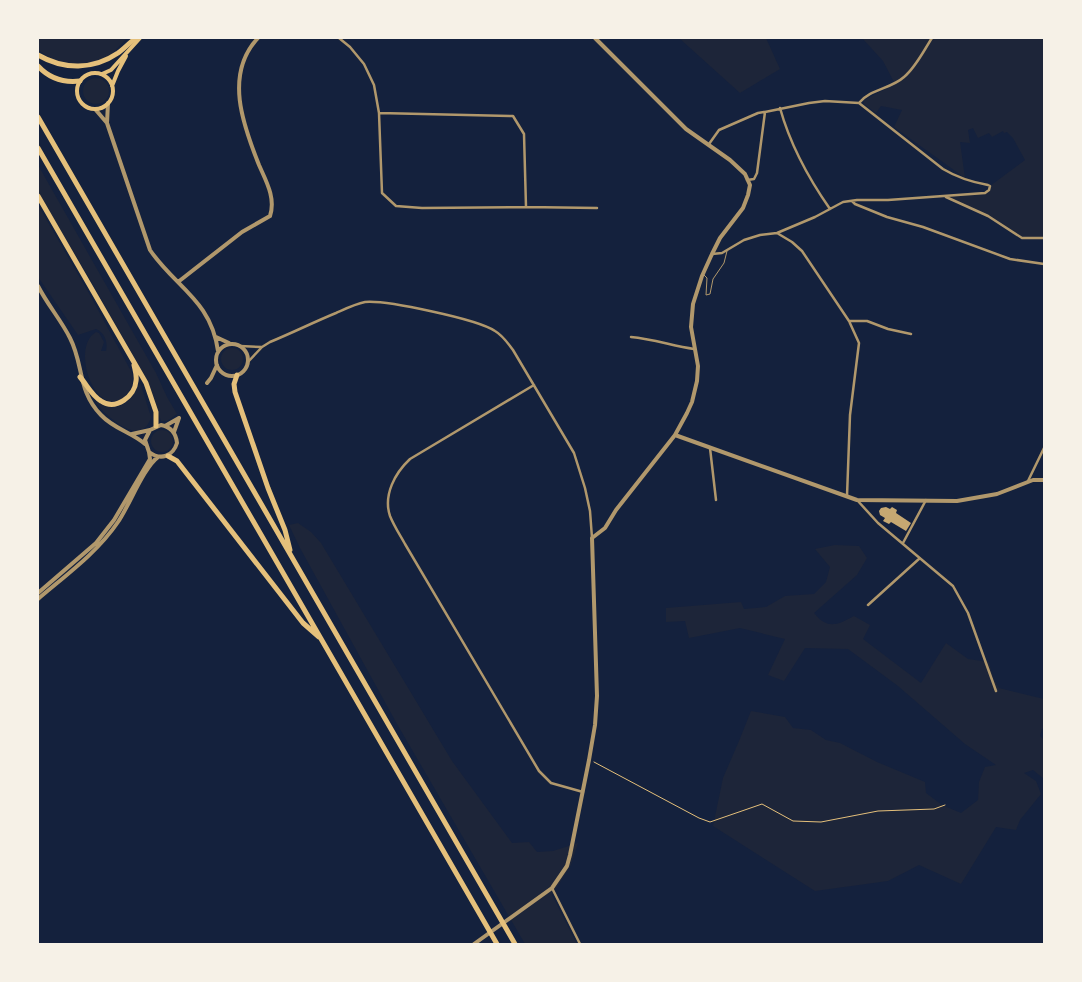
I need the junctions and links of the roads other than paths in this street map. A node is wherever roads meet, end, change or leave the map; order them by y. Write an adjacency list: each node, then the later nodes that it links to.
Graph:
1 (136, 38): 8 (highway)
2 (140, 38): 7 (main road)
3 (258, 38): 36 (street)
4 (339, 38): 18 (street)
5 (595, 38): 21 (street)
6 (932, 38): 14 (street)
7 (128, 52): 10 (main road); 12 (main road)
8 (38, 55)
9 (38, 66): 11 (highway)
10 (102, 74): 11 (main road); 12 (main road)
11 (80, 81): 16 (main road)
12 (112, 86): 13 (main road)
13 (108, 103): 16 (main road); 20 (street)
14 (859, 103): 15 (street); 25 (street)
15 (780, 108): 17 (street); 29 (street)
16 (95, 109): 20 (street)
17 (765, 112): 21 (street); 23 (street)
18 (379, 113): 27 (street); 27 (street)
19 (38, 116): 76 (highway)
20 (107, 123): 36 (street)
21 (708, 144): 23 (street)
22 (38, 148): 81 (highway)
23 (748, 180): 33 (street)
24 (38, 196): 47 (highway)
25 (945, 196): 26 (street); 31 (street)
26 (852, 201): 29 (street); 34 (street)
27 (526, 207): 28 (street)
28 (598, 208)
29 (830, 209): 30 (street)
30 (777, 233): 32 (street); 38 (street)
31 (1044, 238)
32 (728, 250): 33 (street); 35 (lane)
33 (712, 254): 35 (street)
34 (1044, 264)
35 (703, 274): 45 (street)
36 (178, 282): 40 (street)
37 (38, 286): 52 (street)
38 (849, 321): 39 (street); 70 (street)
39 (911, 334)
40 (216, 336): 42 (street); 46 (street)
41 (632, 338): 45 (street)
42 (230, 343): 43 (street); 46 (street)
43 (240, 346): 44 (street); 48 (street)
44 (262, 347): 48 (street); 55 (street)
45 (696, 349): 61 (street)
46 (218, 351): 49 (street)
47 (132, 357): 52 (highway); 56 (highway)
48 (247, 364): 51 (street)
49 (216, 366): 50 (street); 53 (street)
50 (223, 373): 51 (street); 53 (street)
51 (237, 375): 76 (highway)
52 (80, 377): 60 (street)
53 (211, 378): 54 (street)
54 (207, 383)
55 (534, 385): 74 (street); 83 (street)
56 (156, 426): 57 (street); 58 (street)
57 (166, 426): 59 (street); 59 (street)
58 (150, 430): 60 (street); 62 (street)
59 (174, 432): 66 (street)
60 (132, 434): 62 (street)
61 (675, 435): 63 (street); 74 (street)
62 (145, 444): 65 (street)
63 (710, 448): 70 (street); 71 (street)
64 (1044, 448): 69 (street)
65 (150, 452): 67 (street); 78 (street)
66 (168, 456): 67 (street); 81 (highway)
67 (158, 457): 79 (street)
68 (1044, 480): 69 (street)
69 (1028, 483): 73 (street)
70 (847, 496): 72 (street)
71 (716, 500)
72 (857, 500): 73 (street); 75 (street)
73 (926, 500): 75 (street)
74 (592, 538): 83 (street)
75 (903, 543): 77 (street)
76 (291, 555): 87 (highway)
77 (920, 558): 80 (street); 82 (street)
78 (38, 593)
79 (38, 599)
80 (868, 604)
81 (322, 640): 86 (highway)
82 (996, 692)
83 (583, 792): 84 (street)
84 (552, 888): 85 (street); 88 (street)
85 (474, 944)
86 (497, 944)
87 (515, 944)
88 (580, 944)

